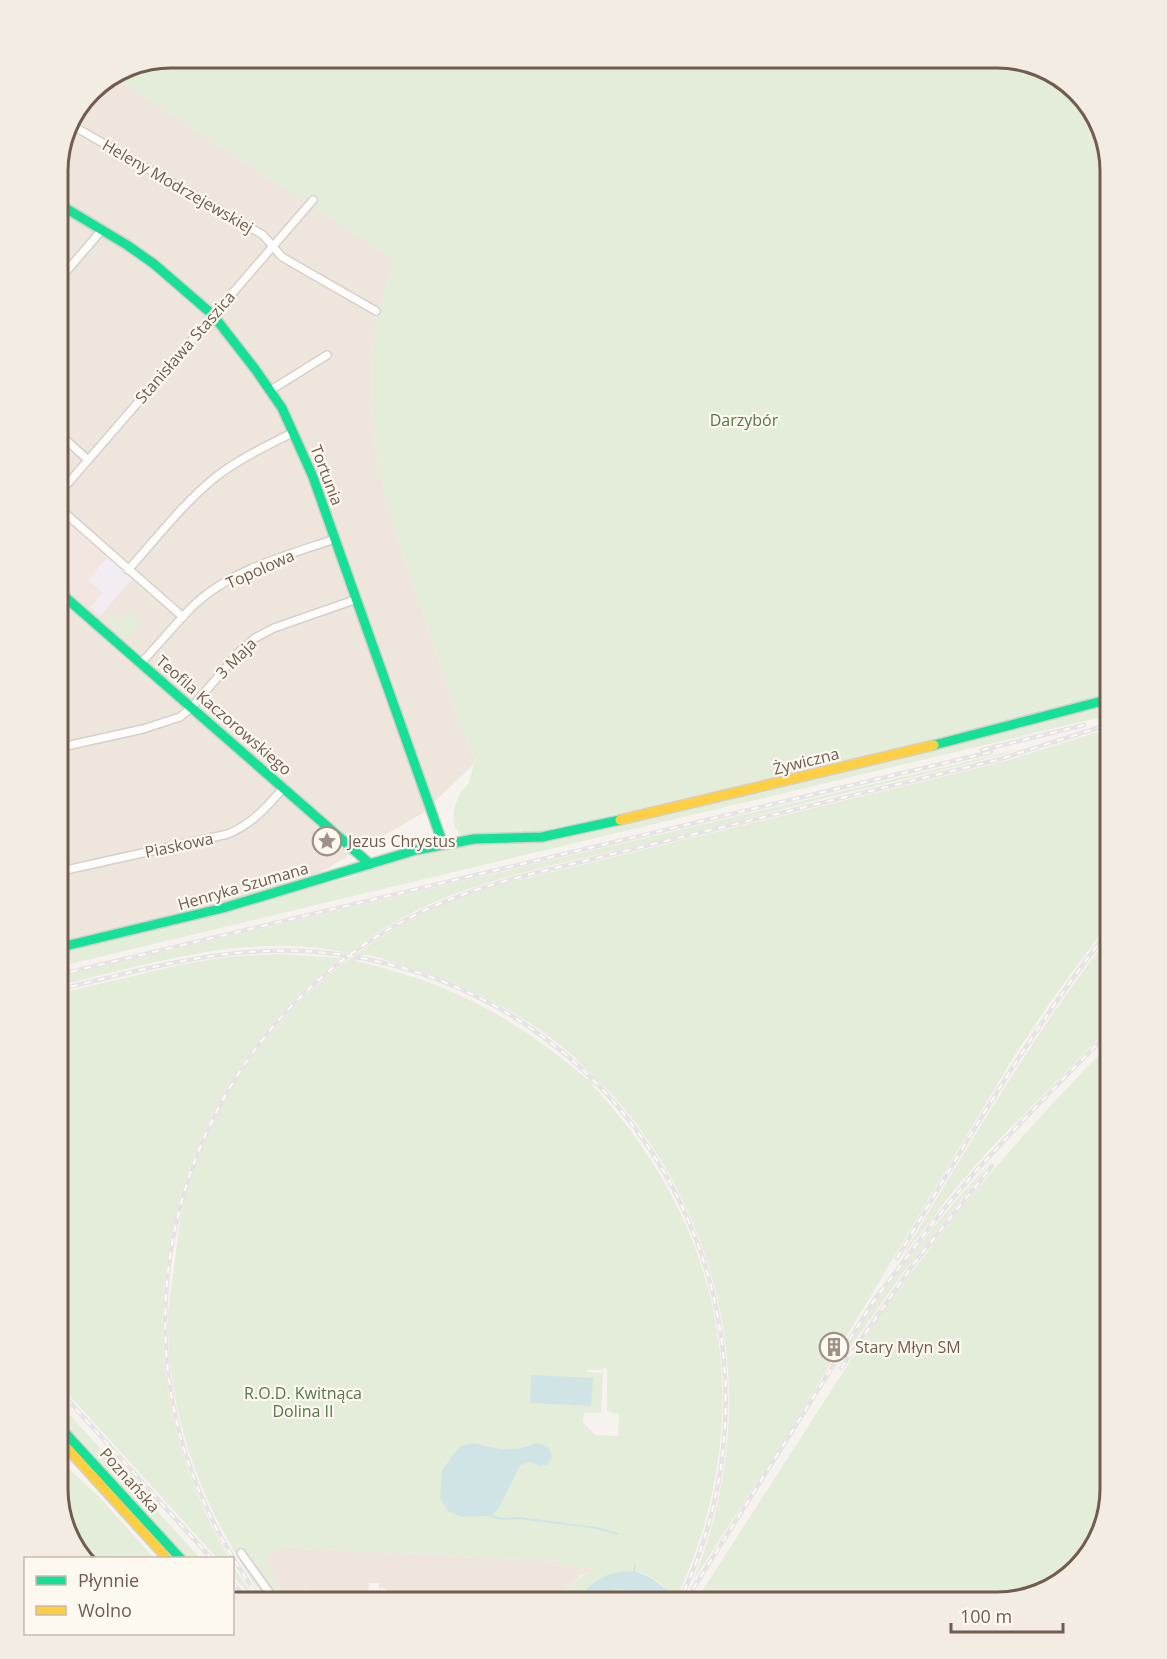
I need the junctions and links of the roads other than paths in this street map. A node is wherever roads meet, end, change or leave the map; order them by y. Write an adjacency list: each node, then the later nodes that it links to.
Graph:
1 (77, 128): 5 (street, Heleny Modrzejewskiej)
2 (313, 200): 5 (street, Stanisława Staszica)
3 (68, 210): 4 (street, Tortunia)
4 (102, 230): 6 (street); 8 (street, Tortunia)
5 (272, 246): 7 (street, Heleny Modrzejewskiej); 8 (street, Stanisława Staszica)
6 (68, 269)
7 (376, 311)
8 (213, 315): 10 (street, Tortunia); 13 (street, Stanisława Staszica)
9 (327, 356): 10 (street)
10 (271, 390): 11 (street, Tortunia)
11 (294, 432): 16 (street, Tortunia); 17 (street)
12 (68, 442): 13 (street)
13 (87, 459): 14 (street, Stanisława Staszica)
14 (68, 482)
15 (68, 516): 17 (street)
16 (335, 539): 18 (street, Tortunia); 20 (street, Topolowa)
17 (128, 570): 20 (street)
18 (357, 599): 23 (street, 3 Maja); 27 (street, Tortunia)
19 (68, 600): 21 (street, Teofila Kaczorowskiego)
20 (183, 617): 21 (street, Topolowa)
21 (141, 663): 23 (street, Teofila Kaczorowskiego)
22 (1100, 702): 26 (street, Żywiczna)
23 (192, 707): 24 (street, 3 Maja); 25 (street, Teofila Kaczorowskiego)
24 (68, 746)
25 (284, 787): 28 (street, Teofila Kaczorowskiego); 29 (street, Piaskowa)
26 (506, 837): 27 (street, Henryka Szumana)
27 (443, 844): 28 (street, Henryka Szumana)
28 (370, 864): 30 (street, Henryka Szumana)
29 (68, 870)
30 (68, 945)
31 (68, 1436): 35 (street, Poznańska)
32 (68, 1449): 34 (street, Poznańska)
33 (241, 1552): 36 (street)
34 (166, 1557)
35 (179, 1557)
36 (268, 1591)

